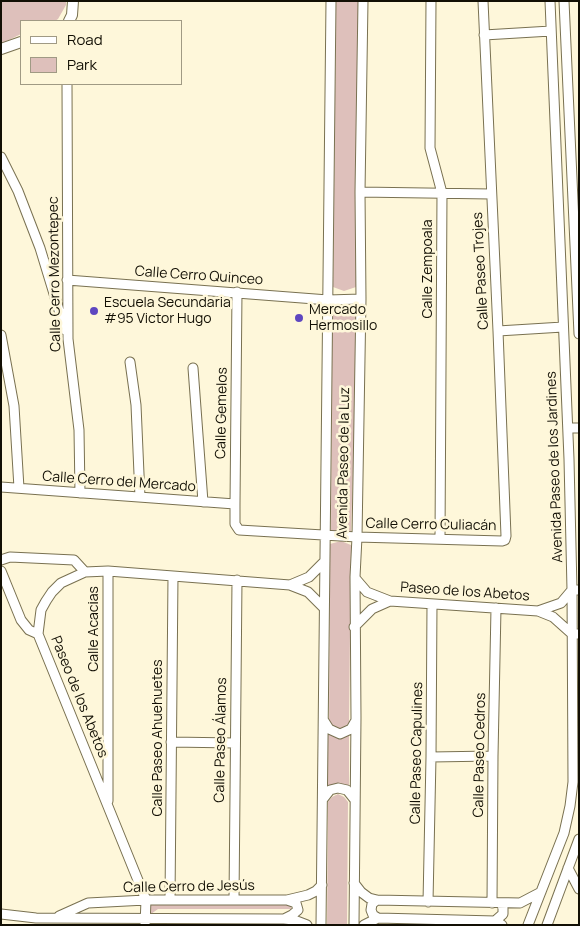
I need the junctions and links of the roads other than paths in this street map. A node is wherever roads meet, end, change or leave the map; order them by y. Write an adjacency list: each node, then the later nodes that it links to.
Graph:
1 (72, 1): 8 (main road)
2 (331, 1): 26 (street, Avenida Paseo de la Luz)
3 (363, 1): 16 (street, Avenida Paseo de la Luz)
4 (430, 1): 17 (street, Calle Zempoala)
5 (483, 1): 10 (street, Calle Paseo Trojes)
6 (550, 1): 9 (street, Avenida Paseo de los Jardines)
7 (564, 1): 14 (street)
8 (70, 20)
9 (552, 31): 10 (street); 19 (street, Avenida Paseo de los Jardines)
10 (484, 34): 18 (street, Calle Paseo Trojes)
11 (20, 42): 12 (main road)
12 (1, 49)
13 (67, 85): 23 (street, Calle Cerro Mezontepec)
14 (574, 129): 20 (street)
15 (1, 157): 32 (street)
16 (360, 192): 17 (street); 25 (street, Avenida Paseo de la Luz)
17 (442, 193): 18 (street); 47 (street, Calle Zempoala)
18 (491, 194): 29 (street, Calle Paseo Trojes)
19 (559, 207): 20 (street); 21 (street, Avenida Paseo de los Jardines)
20 (574, 207): 22 (street)
21 (560, 241): 22 (street); 28 (street, Avenida Paseo de los Jardines)
22 (574, 241): 27 (street)
23 (67, 280): 24 (street, Calle Cerro Quinceo); 32 (street, Calle Cerro Mezontepec)
24 (237, 292): 26 (street, Calle Cerro Quinceo); 44 (street, Calle Gemelos)
25 (361, 299): 26 (street, Calle Cerro Quinceo); 46 (street, Avenida Paseo de la Luz)
26 (328, 300): 45 (street, Avenida Paseo de la Luz)
27 (578, 300): 30 (street)
28 (563, 327): 29 (street); 35 (street, Avenida Paseo de los Jardines)
29 (498, 331): 48 (street, Calle Paseo Trojes)
30 (579, 334)
31 (1, 335): 40 (street)
32 (68, 340): 41 (street, Calle Cerro Mezontepec)
33 (130, 362): 42 (street)
34 (194, 368): 43 (street)
35 (568, 428): 36 (street); 37 (street, Avenida Paseo de los Jardines)
36 (579, 428)
37 (569, 459): 38 (street); 58 (street, Avenida Paseo de los Jardines)
38 (579, 459)
39 (1, 487): 40 (street, Calle Cerro del Mercado)
40 (19, 488): 41 (street, Calle Cerro del Mercado)
41 (80, 493): 42 (street, Calle Cerro del Mercado)
42 (140, 497): 43 (street, Calle Cerro del Mercado)
43 (202, 502): 44 (street, Calle Cerro del Mercado)
44 (235, 504): 45 (street, Calle Gemelos)
45 (325, 536): 46 (street, Calle Cerro Culiacán); 50 (street, Avenida Paseo de la Luz)
46 (357, 537): 47 (street, Calle Cerro Culiacán); 55 (street, Avenida Paseo de la Luz)
47 (440, 539): 48 (street, Calle Cerro Culiacán)
48 (504, 540)
49 (1, 560): 53 (street)
50 (325, 561): 57 (street); 61 (street, Avenida Paseo de la Luz)
51 (1, 571): 65 (street)
52 (108, 571): 53 (street, Paseo de los Abetos); 54 (street, Paseo de los Abetos); 75 (street, Calle Acacias)
53 (85, 572): 65 (street, Paseo de los Abetos)
54 (173, 576): 56 (street, Paseo de los Abetos); 69 (street, Calle Paseo Ahuehuetes)
55 (355, 577): 59 (street, Paseo de los Abetos); 64 (street, Avenida Paseo de la Luz)
56 (238, 580): 57 (street, Paseo de los Abetos); 70 (street, Calle Paseo Álamos)
57 (290, 585): 61 (street, Paseo de los Abetos)
58 (576, 590): 63 (street, Paseo de los Abetos); 66 (street, Avenida Paseo de los Jardines)
59 (390, 601): 60 (street, Paseo de los Abetos); 64 (street, Paseo de los Abetos)
60 (432, 604): 62 (street, Paseo de los Abetos); 72 (street, Calle Paseo Capulines)
61 (324, 608): 68 (street, Avenida Paseo de la Luz)
62 (496, 608): 63 (street, Paseo de los Abetos); 71 (street, Calle Paseo Cedros)
63 (538, 611): 66 (street, Paseo de los Abetos)
64 (354, 627): 67 (street, Avenida Paseo de la Luz)
65 (38, 634): 75 (street, Paseo de los Abetos)
66 (575, 634): 81 (street, Avenida Paseo de los Jardines)
67 (356, 718): 68 (street); 74 (street, Avenida Paseo de la Luz)
68 (323, 719): 73 (street, Avenida Paseo de la Luz)
69 (171, 742): 70 (street); 83 (street, Calle Paseo Ahuehuetes)
70 (235, 742): 84 (street, Calle Paseo Álamos)
71 (493, 756): 72 (street); 88 (street, Calle Paseo Cedros)
72 (431, 757): 87 (street, Calle Paseo Capulines)
73 (323, 800): 74 (street); 79 (street, Avenida Paseo de la Luz)
74 (355, 800): 78 (street, Avenida Paseo de la Luz)
75 (108, 806): 82 (street, Paseo de los Abetos)
76 (579, 839): 77 (street)
77 (568, 868): 80 (street); 101 (street)
78 (354, 883): 86 (street); 98 (street, Avenida Paseo de la Luz)
79 (322, 885): 85 (street, Calle Cerro de Jesús); 97 (street, Avenida Paseo de la Luz)
80 (579, 889)
81 (542, 892): 88 (street); 100 (street, Avenida Paseo de los Jardines)
82 (146, 900): 83 (street, Calle Cerro de Jesús); 90 (street, Calle Cerro de Jesús); 93 (street)
83 (170, 900): 84 (street, Calle Cerro de Jesús)
84 (234, 900): 85 (street, Calle Cerro de Jesús)
85 (287, 900): 92 (street)
86 (377, 900): 87 (street); 91 (street)
87 (428, 902): 88 (street)
88 (497, 903): 95 (street, Calle Paseo Cedros)
89 (1, 914): 90 (street, Calle Cerro de Jesús)
90 (56, 917): 93 (street, Calle Cerro de Jesús)
91 (378, 918): 94 (street); 99 (street)
92 (284, 919): 93 (street, Calle Cerro de Jesús); 96 (street, Calle Cerro de Jesús)
93 (145, 922)
94 (425, 922): 95 (street)
95 (498, 923)
96 (306, 925)
97 (321, 925)
98 (354, 925)
99 (364, 925)
100 (528, 925)
101 (548, 925)

